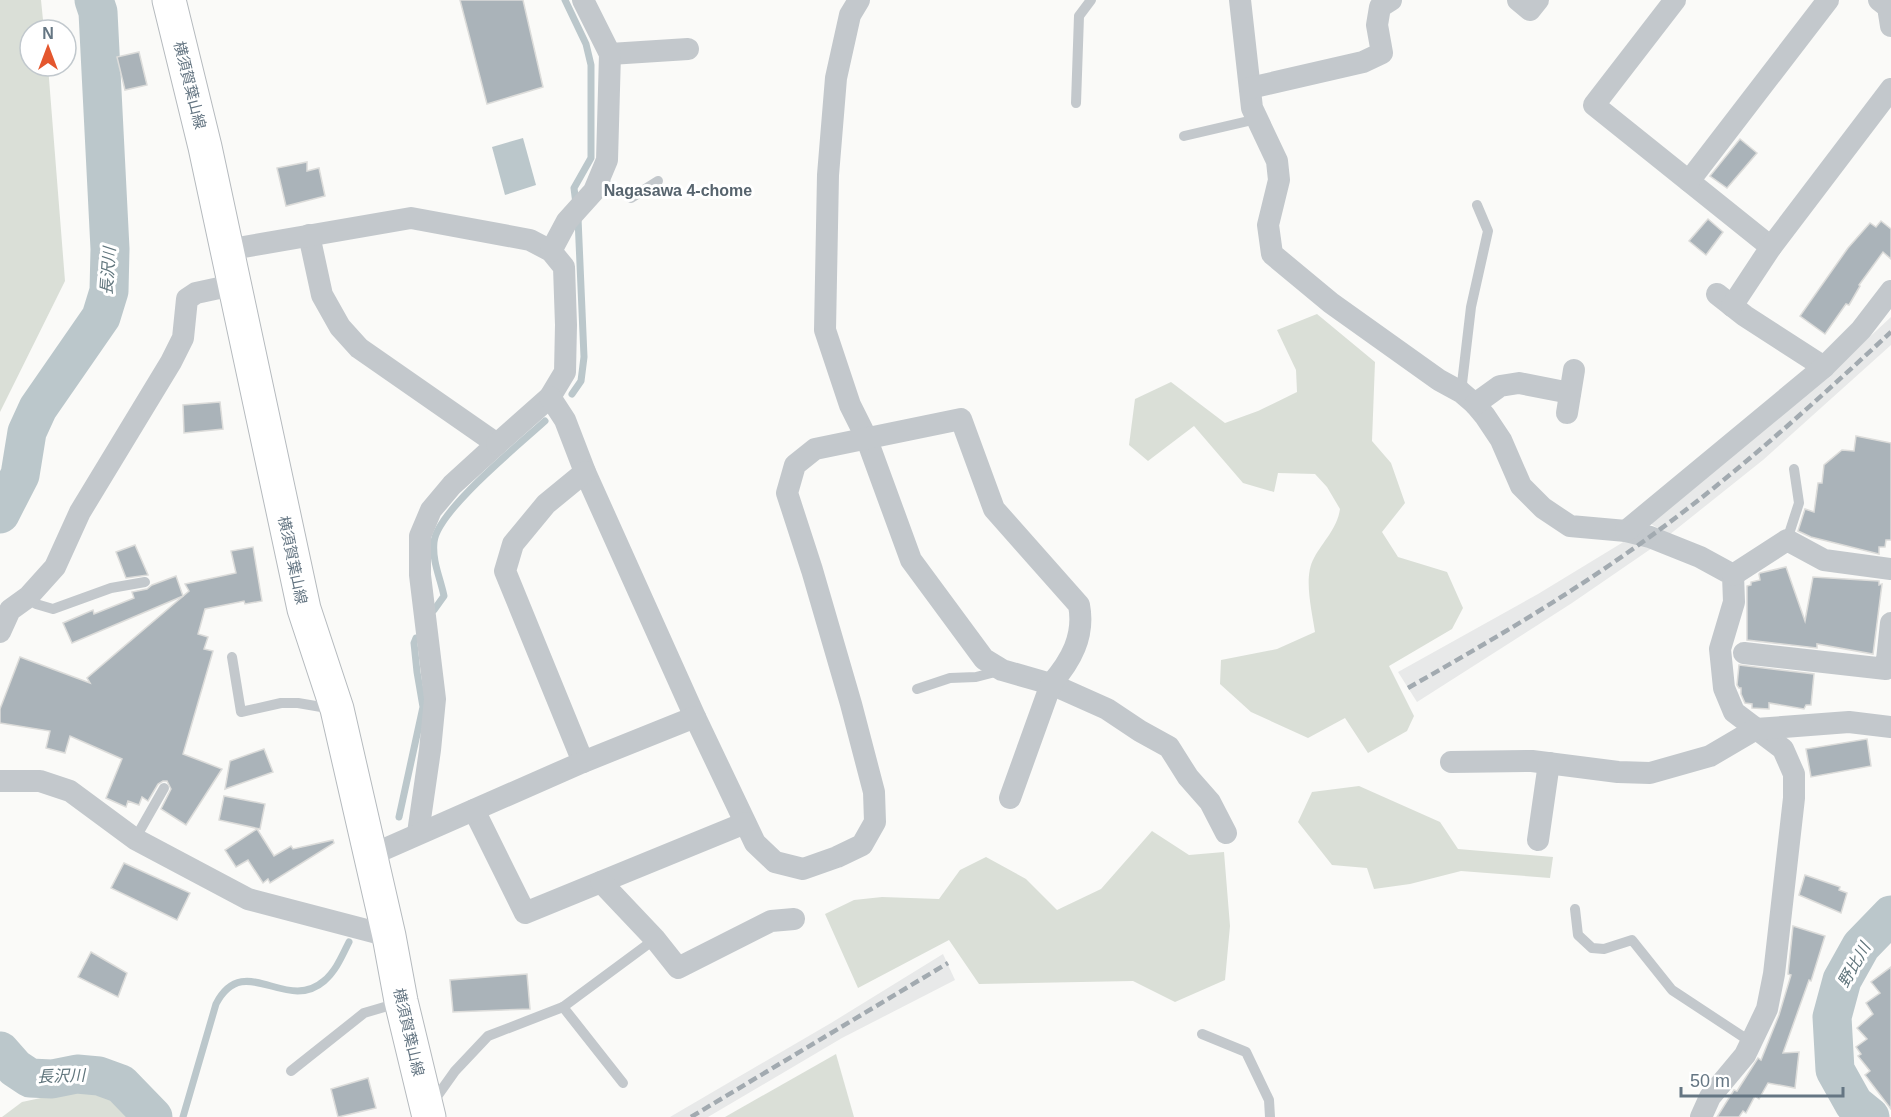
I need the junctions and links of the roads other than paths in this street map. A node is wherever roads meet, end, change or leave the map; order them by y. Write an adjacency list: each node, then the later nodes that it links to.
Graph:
1 (169, 0): 26 (main road, 横須賀葉山線)
2 (583, 0): 14 (street)
3 (859, 0): 34 (street)
4 (1240, 0): 15 (street)
5 (1391, 0): 15 (street)
6 (1518, 0): 7 (street)
7 (1538, 0)
8 (1676, 0): 22 (street)
9 (1828, 0): 22 (street)
10 (1879, 0): 12 (street)
11 (1086, 3): 17 (lane)
12 (1891, 26)
13 (688, 49): 14 (street)
14 (610, 54): 20 (street)
15 (1250, 88): 18 (street)
16 (1891, 89): 25 (street)
17 (1076, 103)
18 (1257, 119): 19 (lane); 33 (street)
19 (1184, 136)
20 (599, 180): 21 (lane); 27 (street)
21 (658, 181)
22 (1689, 181): 25 (street)
23 (1477, 205): 33 (lane)
24 (309, 235): 26 (street); 27 (street); 35 (street)
25 (1771, 247): 30 (street)
26 (226, 250): 28 (main road, 横須賀葉山線)
27 (551, 251): 32 (street)
28 (233, 285): 43 (street); 51 (main road, 横須賀葉山線)
29 (1891, 291): 30 (street)
30 (1824, 368): 38 (street)
31 (1574, 370): 33 (street)
32 (550, 397): 35 (street); 37 (street)
33 (1468, 398): 38 (street)
34 (866, 437): 48 (street); 49 (street); 62 (street)
35 (497, 444): 63 (street)
36 (1794, 469): 39 (lane)
37 (585, 472): 52 (street); 55 (street)
38 (1626, 531): 41 (street)
39 (1787, 540): 40 (street); 41 (street)
40 (1891, 569)
41 (1733, 575): 54 (street)
42 (145, 582): 43 (lane)
43 (28, 597): 45 (street)
44 (1891, 622): 46 (street)
45 (0, 632)
46 (1744, 653)
47 (232, 657): 51 (lane)
48 (1002, 670): 49 (street); 50 (lane)
49 (1051, 684): 60 (street); 64 (street)
50 (917, 689)
51 (337, 709): 67 (main road, 横須賀葉山線)
52 (695, 717): 55 (street); 62 (street)
53 (1891, 727): 54 (street)
54 (1756, 729): 57 (street); 76 (street)
55 (583, 762): 61 (street)
56 (1451, 762): 57 (street)
57 (1549, 763): 66 (street)
58 (0, 781): 65 (street)
59 (165, 788): 65 (lane)
60 (1010, 798)
61 (474, 810): 63 (street); 68 (street)
62 (745, 823): 68 (street)
63 (418, 833): 67 (street)
64 (1226, 833)
65 (135, 839): 71 (street)
66 (1538, 840)
67 (369, 856): 71 (main road, 横須賀葉山線)
68 (601, 882): 72 (street)
69 (1575, 909): 76 (lane)
70 (794, 919): 72 (street)
71 (389, 936): 73 (main road, 横須賀葉山線)
72 (655, 939): 74 (lane)
73 (401, 1001): 77 (lane); 79 (main road, 横須賀葉山線)
74 (563, 1007): 78 (lane); 79 (lane)
75 (1202, 1034): 80 (lane)
76 (1751, 1042): 81 (street)
77 (291, 1071)
78 (623, 1083)
79 (428, 1113)
80 (1270, 1117)
81 (1701, 1117)

